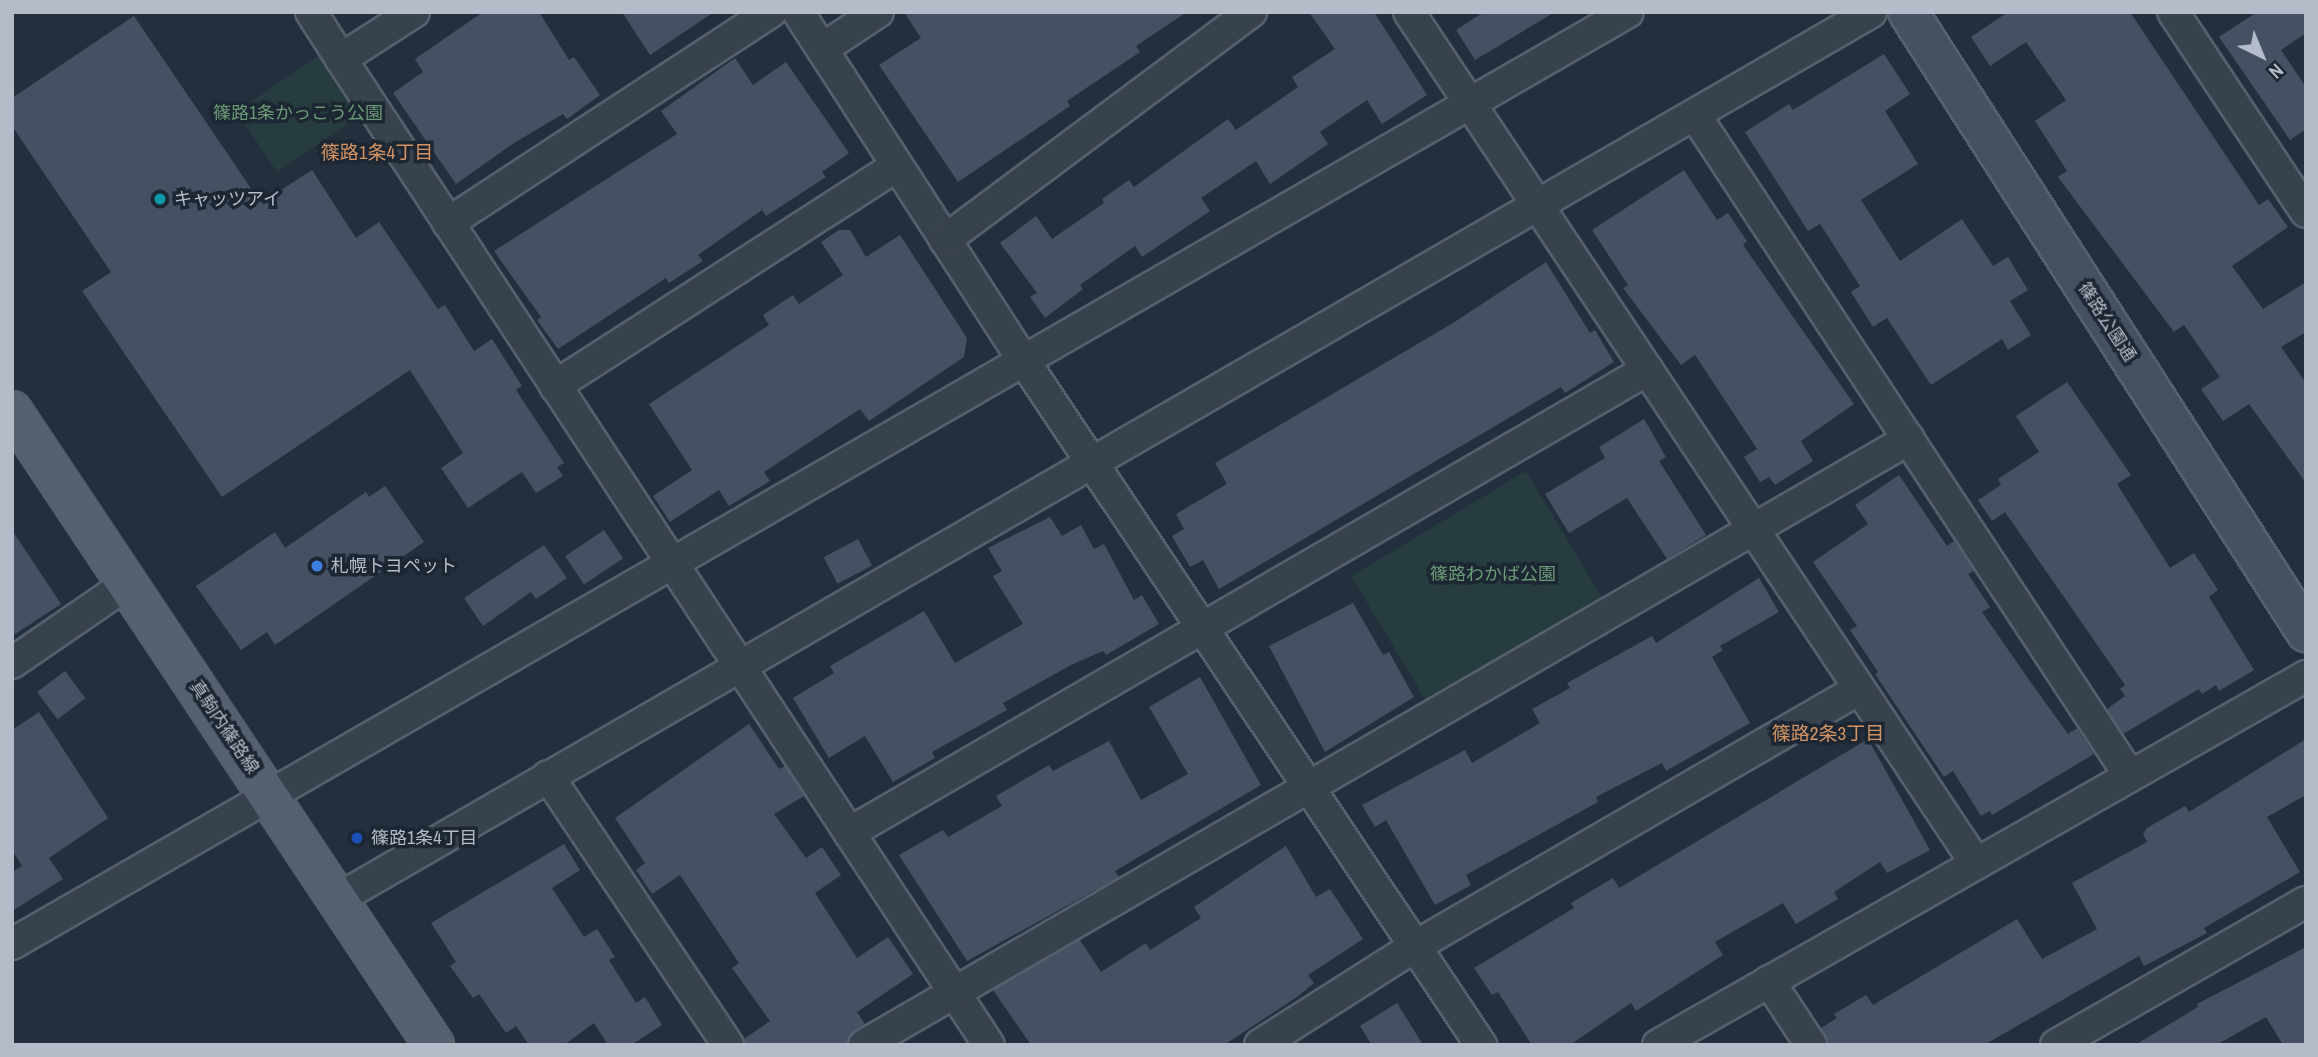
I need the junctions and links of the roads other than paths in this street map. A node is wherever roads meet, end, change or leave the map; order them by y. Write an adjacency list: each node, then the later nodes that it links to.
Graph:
1 (311, 12): 13 (street)
2 (414, 12): 13 (street)
3 (771, 12): 19 (street)
4 (798, 12): 12 (street)
5 (878, 12): 12 (street)
6 (1251, 12): 20 (street)
7 (1409, 12): 14 (street)
8 (1628, 12): 14 (street)
9 (1871, 12): 15 (street)
10 (1908, 12): 31 (street, 篠路公園通)
11 (2173, 12): 18 (street)
12 (822, 49): 16 (street)
13 (341, 59): 19 (street)
14 (1469, 103): 17 (street); 21 (street)
15 (1695, 115): 17 (street); 25 (street)
16 (897, 166): 20 (street); 23 (street)
17 (1538, 207): 22 (street); 26 (street)
18 (2306, 212)
19 (448, 223): 23 (street)
20 (945, 240): 21 (street)
21 (1024, 361): 26 (street); 28 (street)
22 (1647, 370): 27 (street); 30 (street)
23 (555, 386): 28 (street)
24 (12, 411): 29 (main road, 真駒内篠路線)
25 (1909, 439): 27 (street); 37 (street)
26 (1093, 464): 30 (street); 33 (street)
27 (1754, 530): 35 (street); 38 (street)
28 (672, 565): 33 (street); 39 (street)
29 (127, 584): 32 (street); 39 (main road, 真駒内篠路線)
30 (1204, 630): 38 (street); 40 (street)
31 (2306, 632)
32 (12, 663)
33 (738, 666): 36 (street); 40 (street)
34 (2306, 676): 37 (street)
35 (1859, 689): 41 (street); 45 (street)
36 (548, 776): 42 (street); 49 (street)
37 (2130, 776): 41 (street)
38 (1310, 789): 45 (street); 47 (street)
39 (270, 794): 42 (main road, 真駒内篠路線); 44 (street)
40 (849, 833): 47 (street)
41 (1975, 862): 46 (street)
42 (338, 899): 48 (main road, 真駒内篠路線)
43 (2306, 902): 56 (street)
44 (12, 944)
45 (1414, 947): 52 (street); 53 (street)
46 (1769, 981): 54 (street); 55 (street)
47 (954, 991): 50 (street); 51 (street)
48 (434, 1045)
49 (728, 1045)
50 (864, 1045)
51 (989, 1045)
52 (1261, 1045)
53 (1481, 1045)
54 (1658, 1045)
55 (1811, 1045)
56 (2056, 1045)

